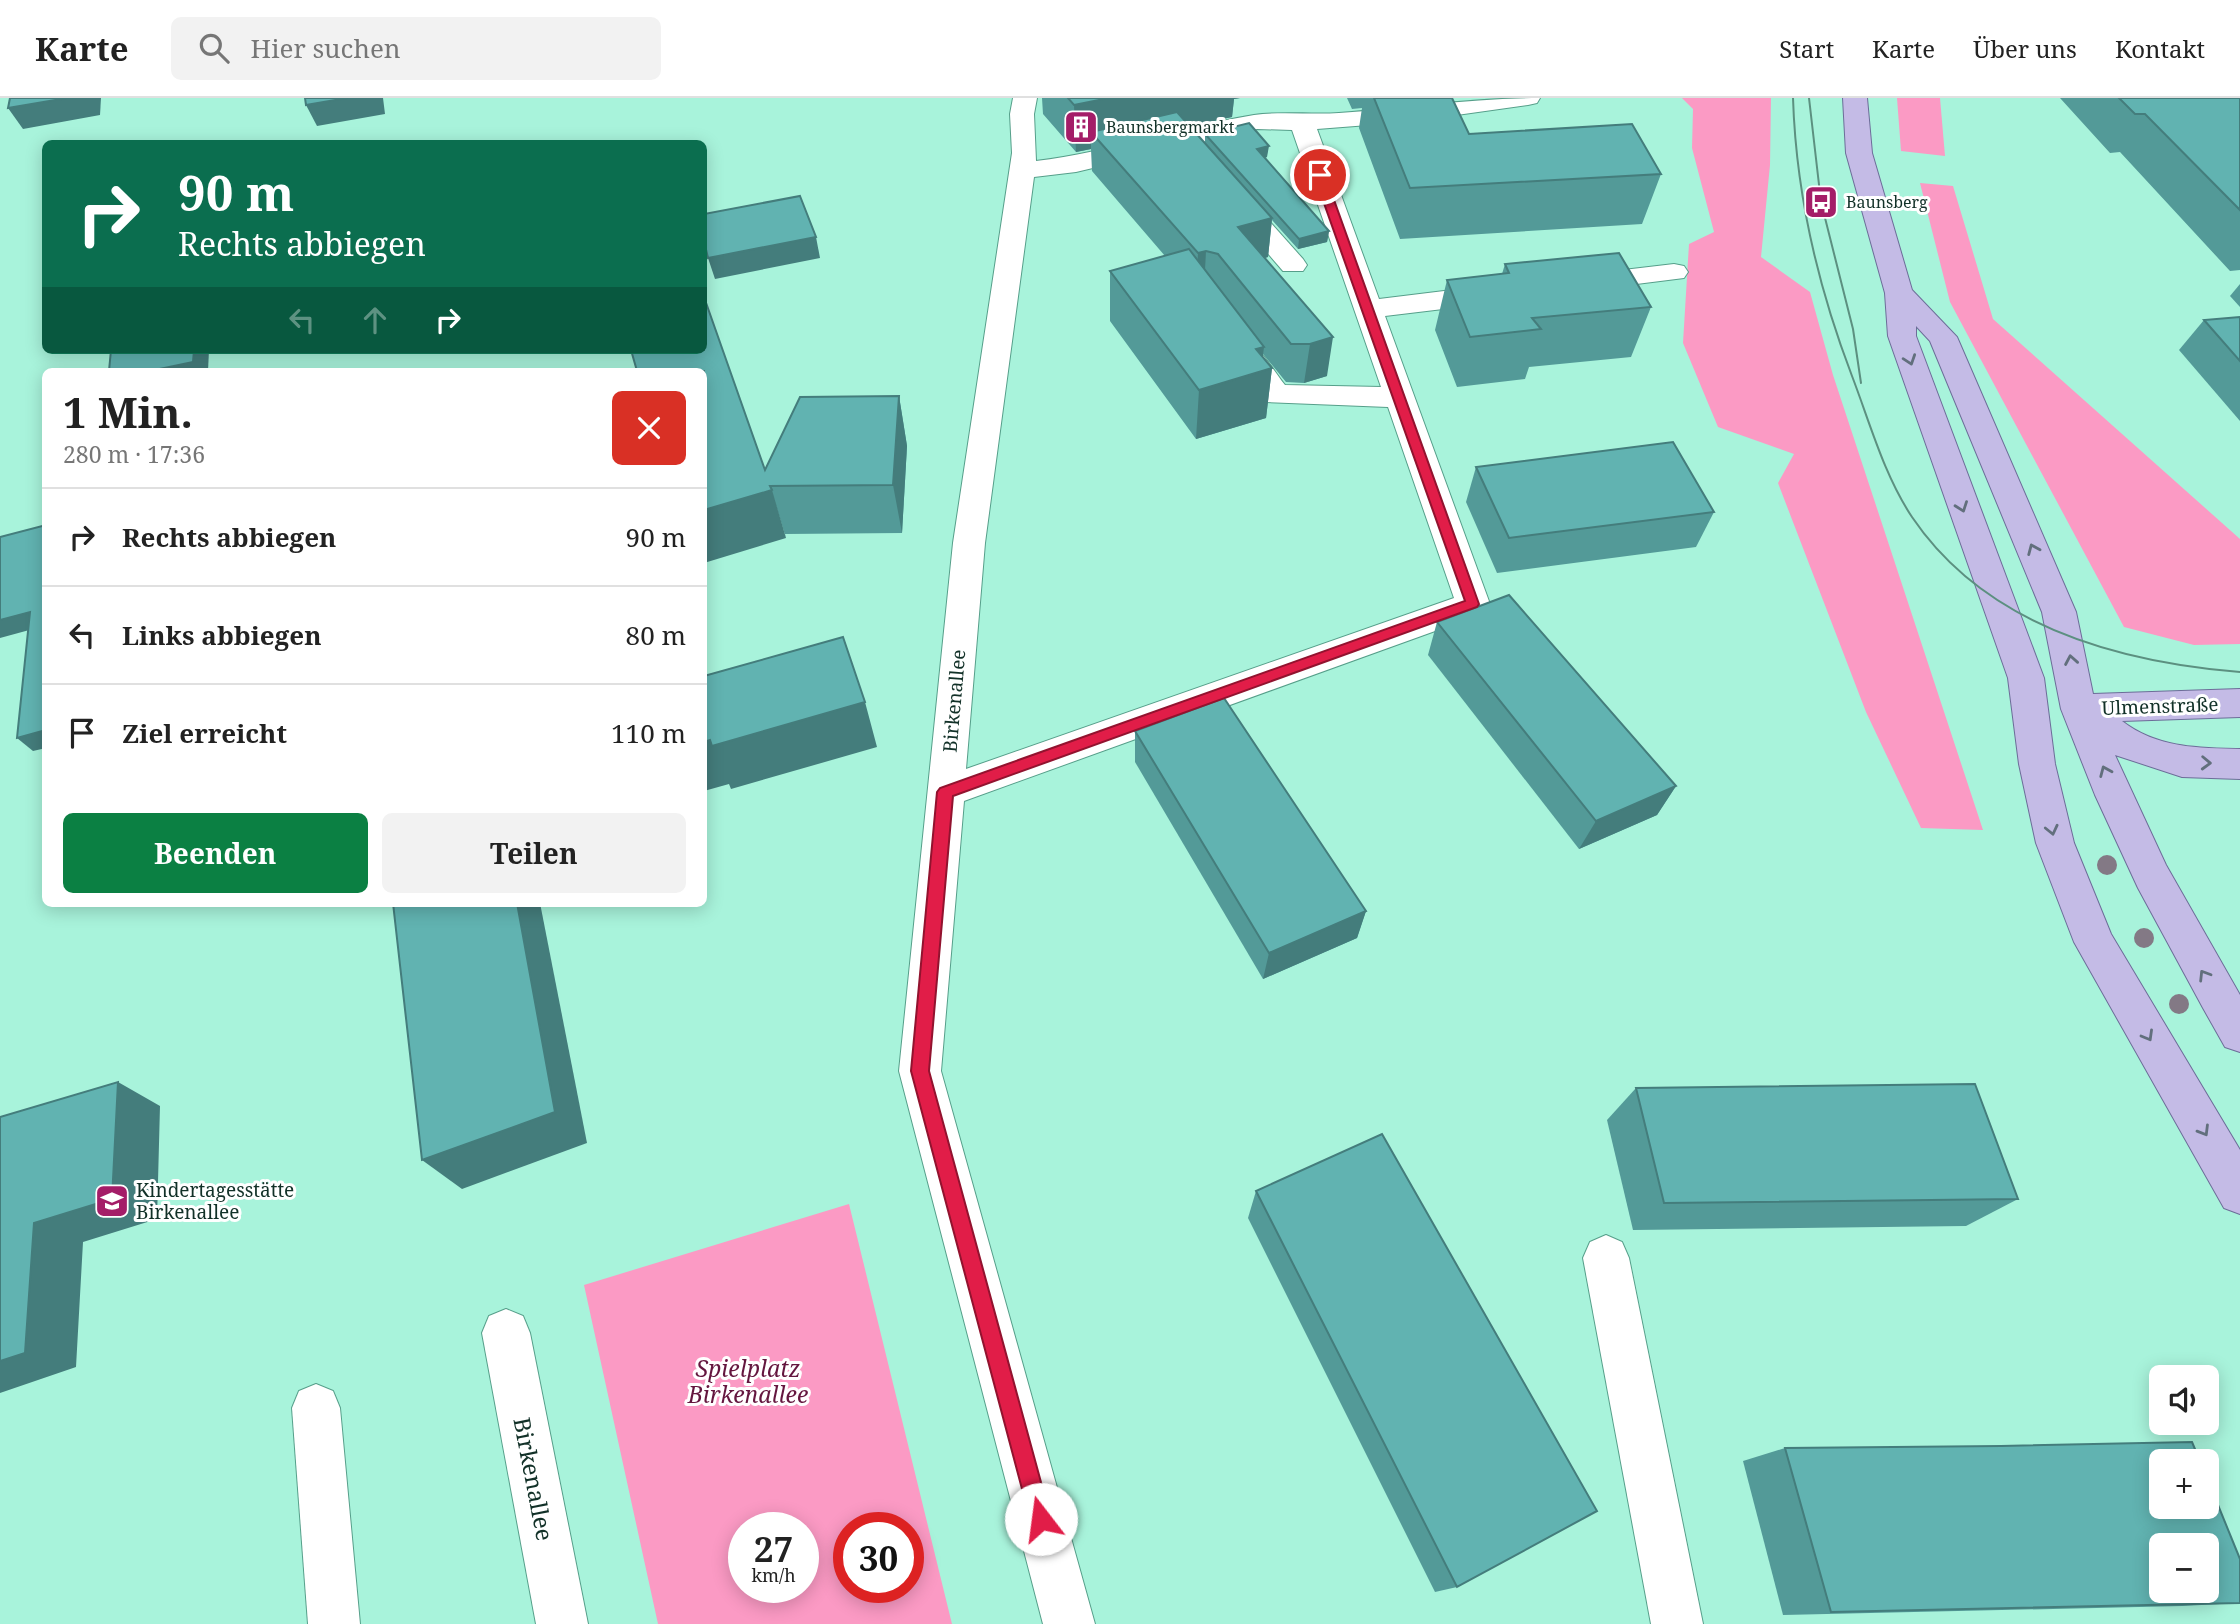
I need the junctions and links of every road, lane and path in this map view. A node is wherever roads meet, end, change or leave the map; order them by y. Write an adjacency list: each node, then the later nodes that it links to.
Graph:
1 (1026, 98): 8 (street, Birkenallee)
2 (1335, 98): 5 (street)
3 (1528, 98): 5 (street)
4 (1856, 98): 13 (main road)
5 (1354, 119): 6 (street)
6 (1302, 123): 7 (street); 14 (street)
7 (1199, 157): 8 (street); 9 (street)
8 (1022, 171): 22 (street, Birkenallee)
9 (1293, 265)
10 (1674, 272): 11 (street)
11 (1559, 286)
12 (1517, 291): 14 (street)
13 (1899, 293): 17 (main road, one-way to 17); 19 (main road, one-way to 13)
14 (1367, 309): 16 (street)
15 (1220, 321): 16 (street)
16 (1399, 397): 22 (street)
17 (2025, 678): 19 (main road, Ulmenstraße); 20 (main road)
18 (2240, 702): 19 (main road, Ulmenstraße)
19 (2079, 709): 20 (main road, Ulmenstraße); 21 (main road, Ulmenstraße, one-way to 21); 23 (main road, one-way to 19)
20 (2037, 764): 24 (main road, one-way to 24)
21 (2240, 764)
22 (945, 792): 30 (street, Birkenallee)
23 (2240, 1033)
24 (2240, 1192)
25 (1606, 1258): 31 (street)
26 (506, 1333): 29 (street, Birkenallee)
27 (317, 1408): 28 (street)
28 (334, 1624)
29 (562, 1624)
30 (1069, 1624)
31 (1677, 1624)

